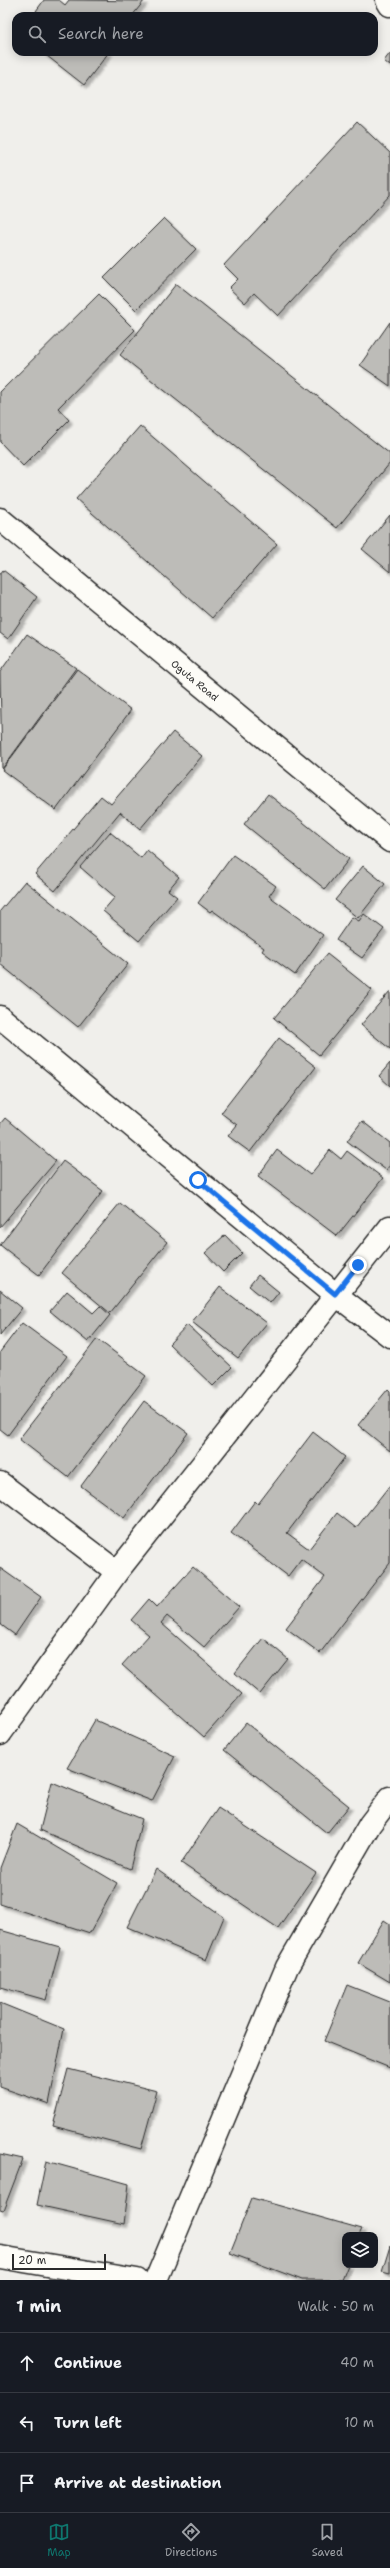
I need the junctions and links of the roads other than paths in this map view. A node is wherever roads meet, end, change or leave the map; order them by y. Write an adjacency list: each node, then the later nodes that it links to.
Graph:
1 (387, 0): 2 (street)
2 (390, 4)
3 (0, 520): 4 (street, Oguta Road)
4 (390, 841)
5 (0, 1017): 7 (street)
6 (390, 1227): 7 (street)
7 (335, 1294): 8 (street); 10 (street)
8 (390, 1336)
9 (0, 1484): 10 (street)
10 (117, 1572): 11 (street)
11 (0, 1734)
12 (390, 1798): 15 (street)
13 (0, 2257): 14 (street)
14 (136, 2280)
15 (156, 2280)

